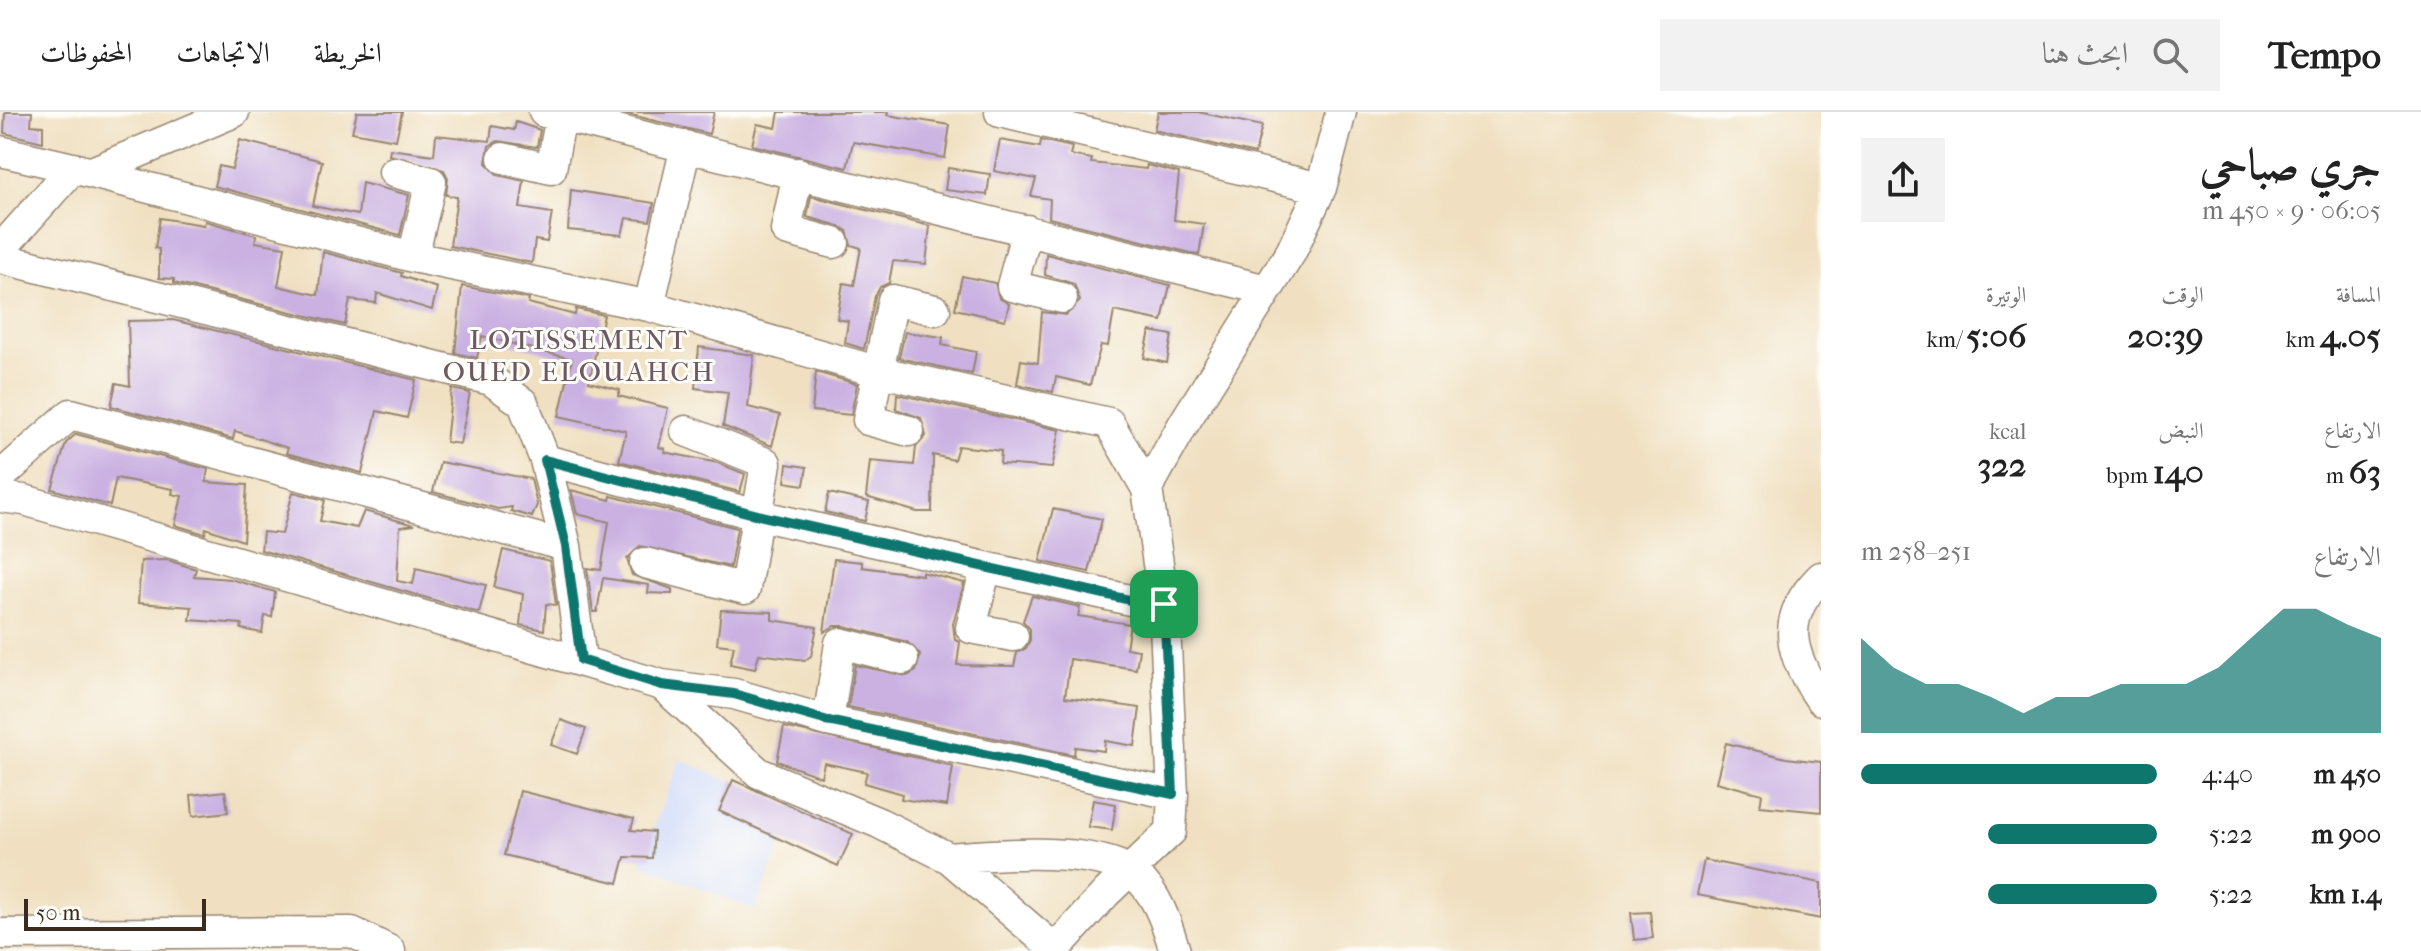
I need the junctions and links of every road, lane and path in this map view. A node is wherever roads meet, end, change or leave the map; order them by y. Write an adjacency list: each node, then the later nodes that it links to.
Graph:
1 (234, 112): 8 (street)
2 (1000, 112): 11 (street)
3 (1341, 112): 11 (street)
4 (553, 114): 5 (street); 7 (street)
5 (686, 146): 10 (street); 19 (street)
6 (0, 151): 8 (street)
7 (503, 158)
8 (83, 170): 14 (street); 15 (street)
9 (394, 172): 15 (street)
10 (798, 173): 12 (street); 13 (street)
11 (1321, 188): 17 (street)
12 (1027, 230): 17 (street); 18 (street)
13 (834, 243)
14 (0, 250)
15 (413, 257): 19 (street)
16 (0, 258): 24 (street)
17 (1267, 290): 26 (street)
18 (1062, 298)
19 (649, 306): 21 (street)
20 (935, 310): 21 (street)
21 (876, 371): 23 (street); 26 (street)
22 (686, 431): 28 (street)
23 (909, 431)
24 (545, 460): 28 (street); 29 (street)
25 (0, 477): 29 (street)
26 (1147, 489): 33 (street)
27 (0, 497): 36 (street)
28 (758, 515): 30 (street); 31 (street)
29 (566, 546): 36 (street)
30 (645, 563)
31 (986, 567): 33 (street); 34 (street)
32 (1821, 577): 38 (street)
33 (1164, 604): 40 (street)
34 (1013, 636)
35 (903, 659): 39 (street)
36 (581, 660): 37 (street)
37 (662, 685): 39 (street); 41 (street)
38 (1817, 690)
39 (828, 721): 40 (street)
40 (1173, 794): 42 (street)
41 (949, 858): 42 (street); 44 (street)
42 (1132, 872): 44 (street); 46 (street)
43 (0, 934): 45 (street)
44 (1056, 950)
45 (390, 951)
46 (1175, 951)

